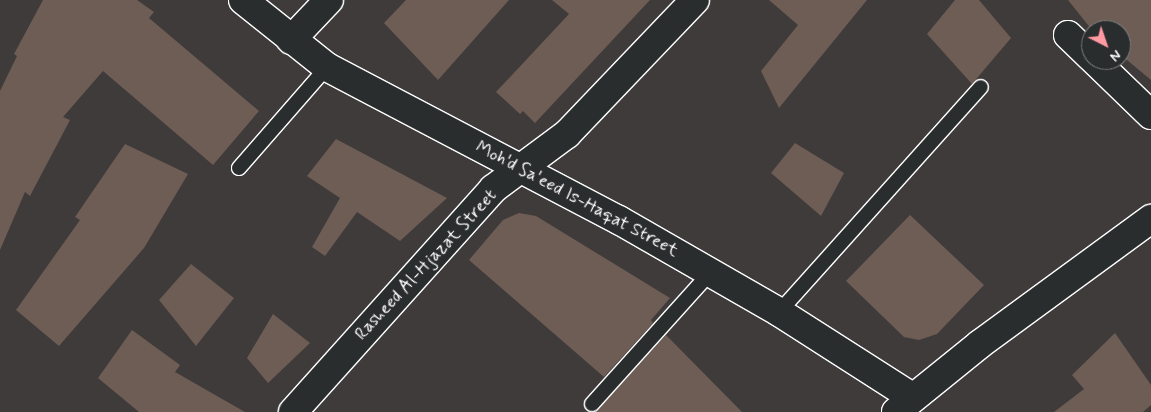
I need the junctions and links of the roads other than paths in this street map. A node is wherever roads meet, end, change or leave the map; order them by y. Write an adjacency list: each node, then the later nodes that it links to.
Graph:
1 (243, 0): 5 (street, Moh'd Sa'eed Is-Haqat Street)
2 (328, 0): 5 (street)
3 (695, 0): 11 (street, Rasheed Al-Hjazat Street)
4 (1068, 35): 6 (street)
5 (291, 40): 7 (street, Moh'd Sa'eed Is-Haqat Street)
6 (1081, 47)
7 (327, 67): 11 (street, Moh'd Sa'eed Is-Haqat Street); 12 (lane)
8 (1104, 70): 10 (street)
9 (981, 87): 15 (lane)
10 (1151, 115)
11 (520, 167): 14 (street, Moh'd Sa'eed Is-Haqat Street); 18 (street, Rasheed Al-Hjazat Street)
12 (239, 168)
13 (1151, 219): 17 (street)
14 (711, 272): 15 (street, Moh'd Sa'eed Is-Haqat Street); 16 (lane)
15 (779, 312): 17 (street, Moh'd Sa'eed Is-Haqat Street)
16 (592, 404)
17 (904, 405)
18 (292, 412)

